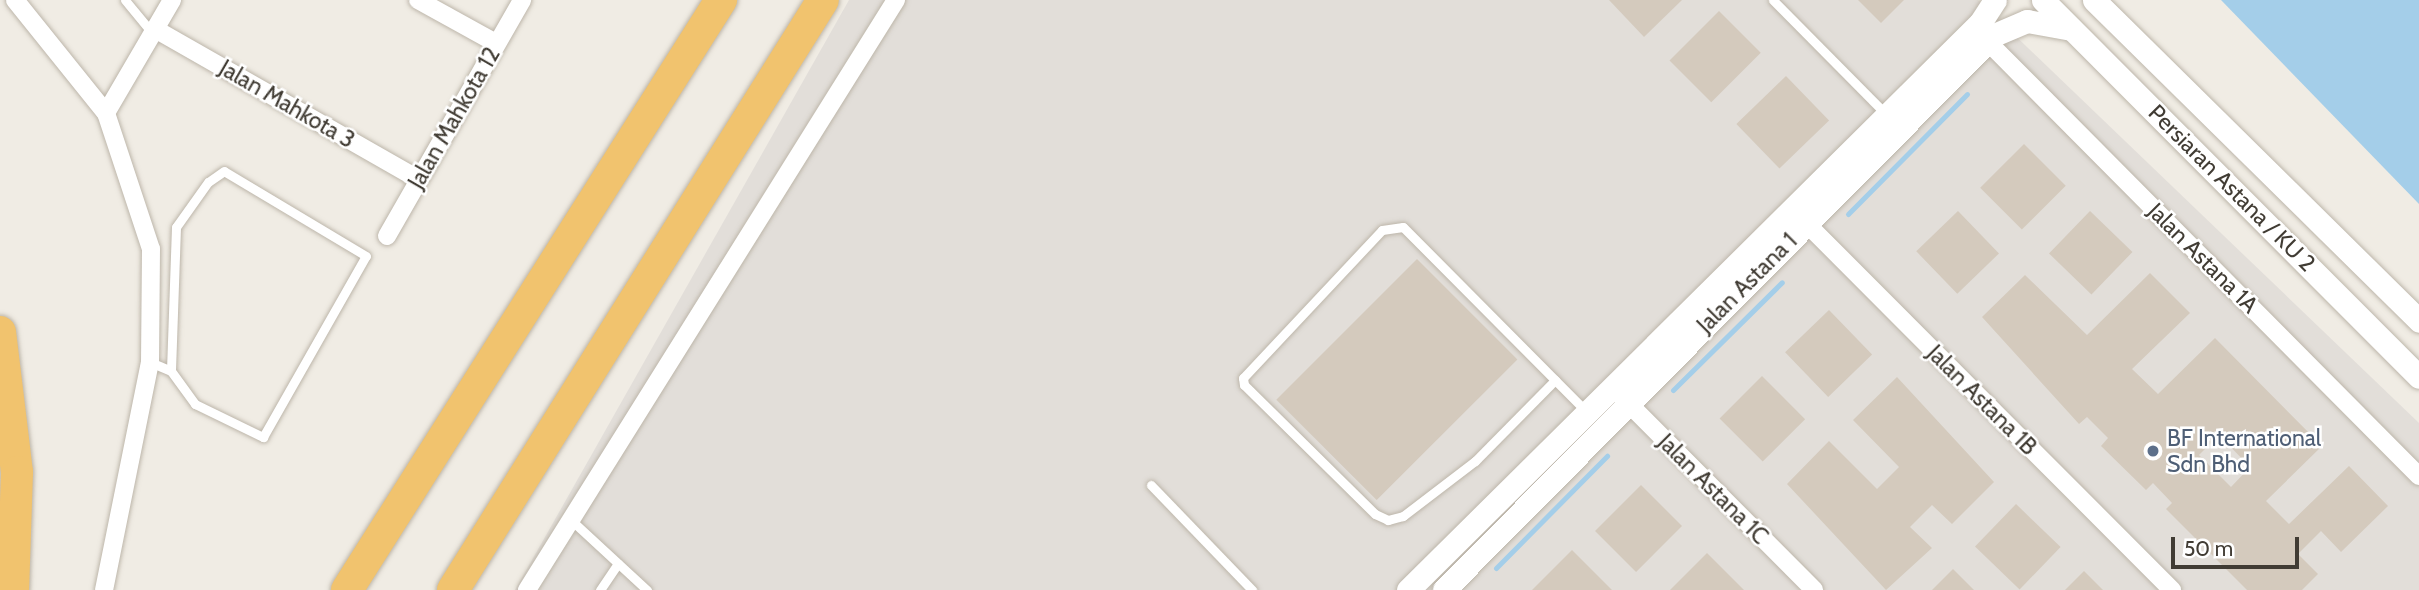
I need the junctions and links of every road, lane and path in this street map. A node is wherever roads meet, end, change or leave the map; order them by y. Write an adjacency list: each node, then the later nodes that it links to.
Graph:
1 (15, 0): 17 (street)
2 (125, 0): 14 (lane)
3 (172, 0): 14 (street)
4 (418, 0): 16 (street)
5 (522, 0): 16 (street, Jalan Mahkota 12)
6 (721, 0): 38 (highway)
7 (823, 0): 39 (highway)
8 (896, 0): 32 (street)
9 (1773, 0): 18 (lane)
10 (1995, 0): 18 (street, Jalan Astana 1)
11 (2043, 0): 13 (street, Persiaran Astana / KU 2)
12 (2095, 1): 22 (street, Persiaran Astana / KU 2)
13 (2071, 29): 15 (street, Jalan Astana 1); 26 (street, Persiaran Astana / KU 2)
14 (154, 31): 17 (street); 19 (street, Jalan Mahkota 3)
15 (1987, 41): 18 (street, Jalan Astana 1); 30 (street, Jalan Astana 1A)
16 (496, 43): 19 (street, Jalan Mahkota 12)
17 (106, 113): 24 (street)
18 (1894, 122): 20 (street, Jalan Astana 1)
19 (418, 179): 21 (street, Jalan Mahkota 12)
20 (1799, 217): 28 (street, Jalan Astana 1); 46 (street, Jalan Astana 1B)
21 (387, 236)
22 (2419, 321)
23 (0, 331): 36 (highway)
24 (150, 362): 25 (lane); 37 (street)
25 (171, 371): 25 (lane)
26 (2419, 377)
27 (1555, 380): 27 (lane); 29 (lane)
28 (1621, 395): 29 (street, Jalan Astana 1); 35 (street, Jalan Astana 1); 45 (street, Jalan Astana 1C)
29 (1587, 412): 34 (street, Jalan Astana 1)
30 (2419, 475)
31 (1151, 485): 43 (lane)
32 (570, 519): 33 (lane); 40 (street)
33 (618, 563): 41 (lane); 42 (lane)
34 (1427, 571): 35 (street); 44 (street, Jalan Astana 1)
35 (1445, 589)
36 (13, 590)
37 (104, 590)
38 (347, 590)
39 (453, 590)
40 (527, 590)
41 (600, 590)
42 (647, 590)
43 (1252, 590)
44 (1408, 590)
45 (1814, 590)
46 (2172, 590)

